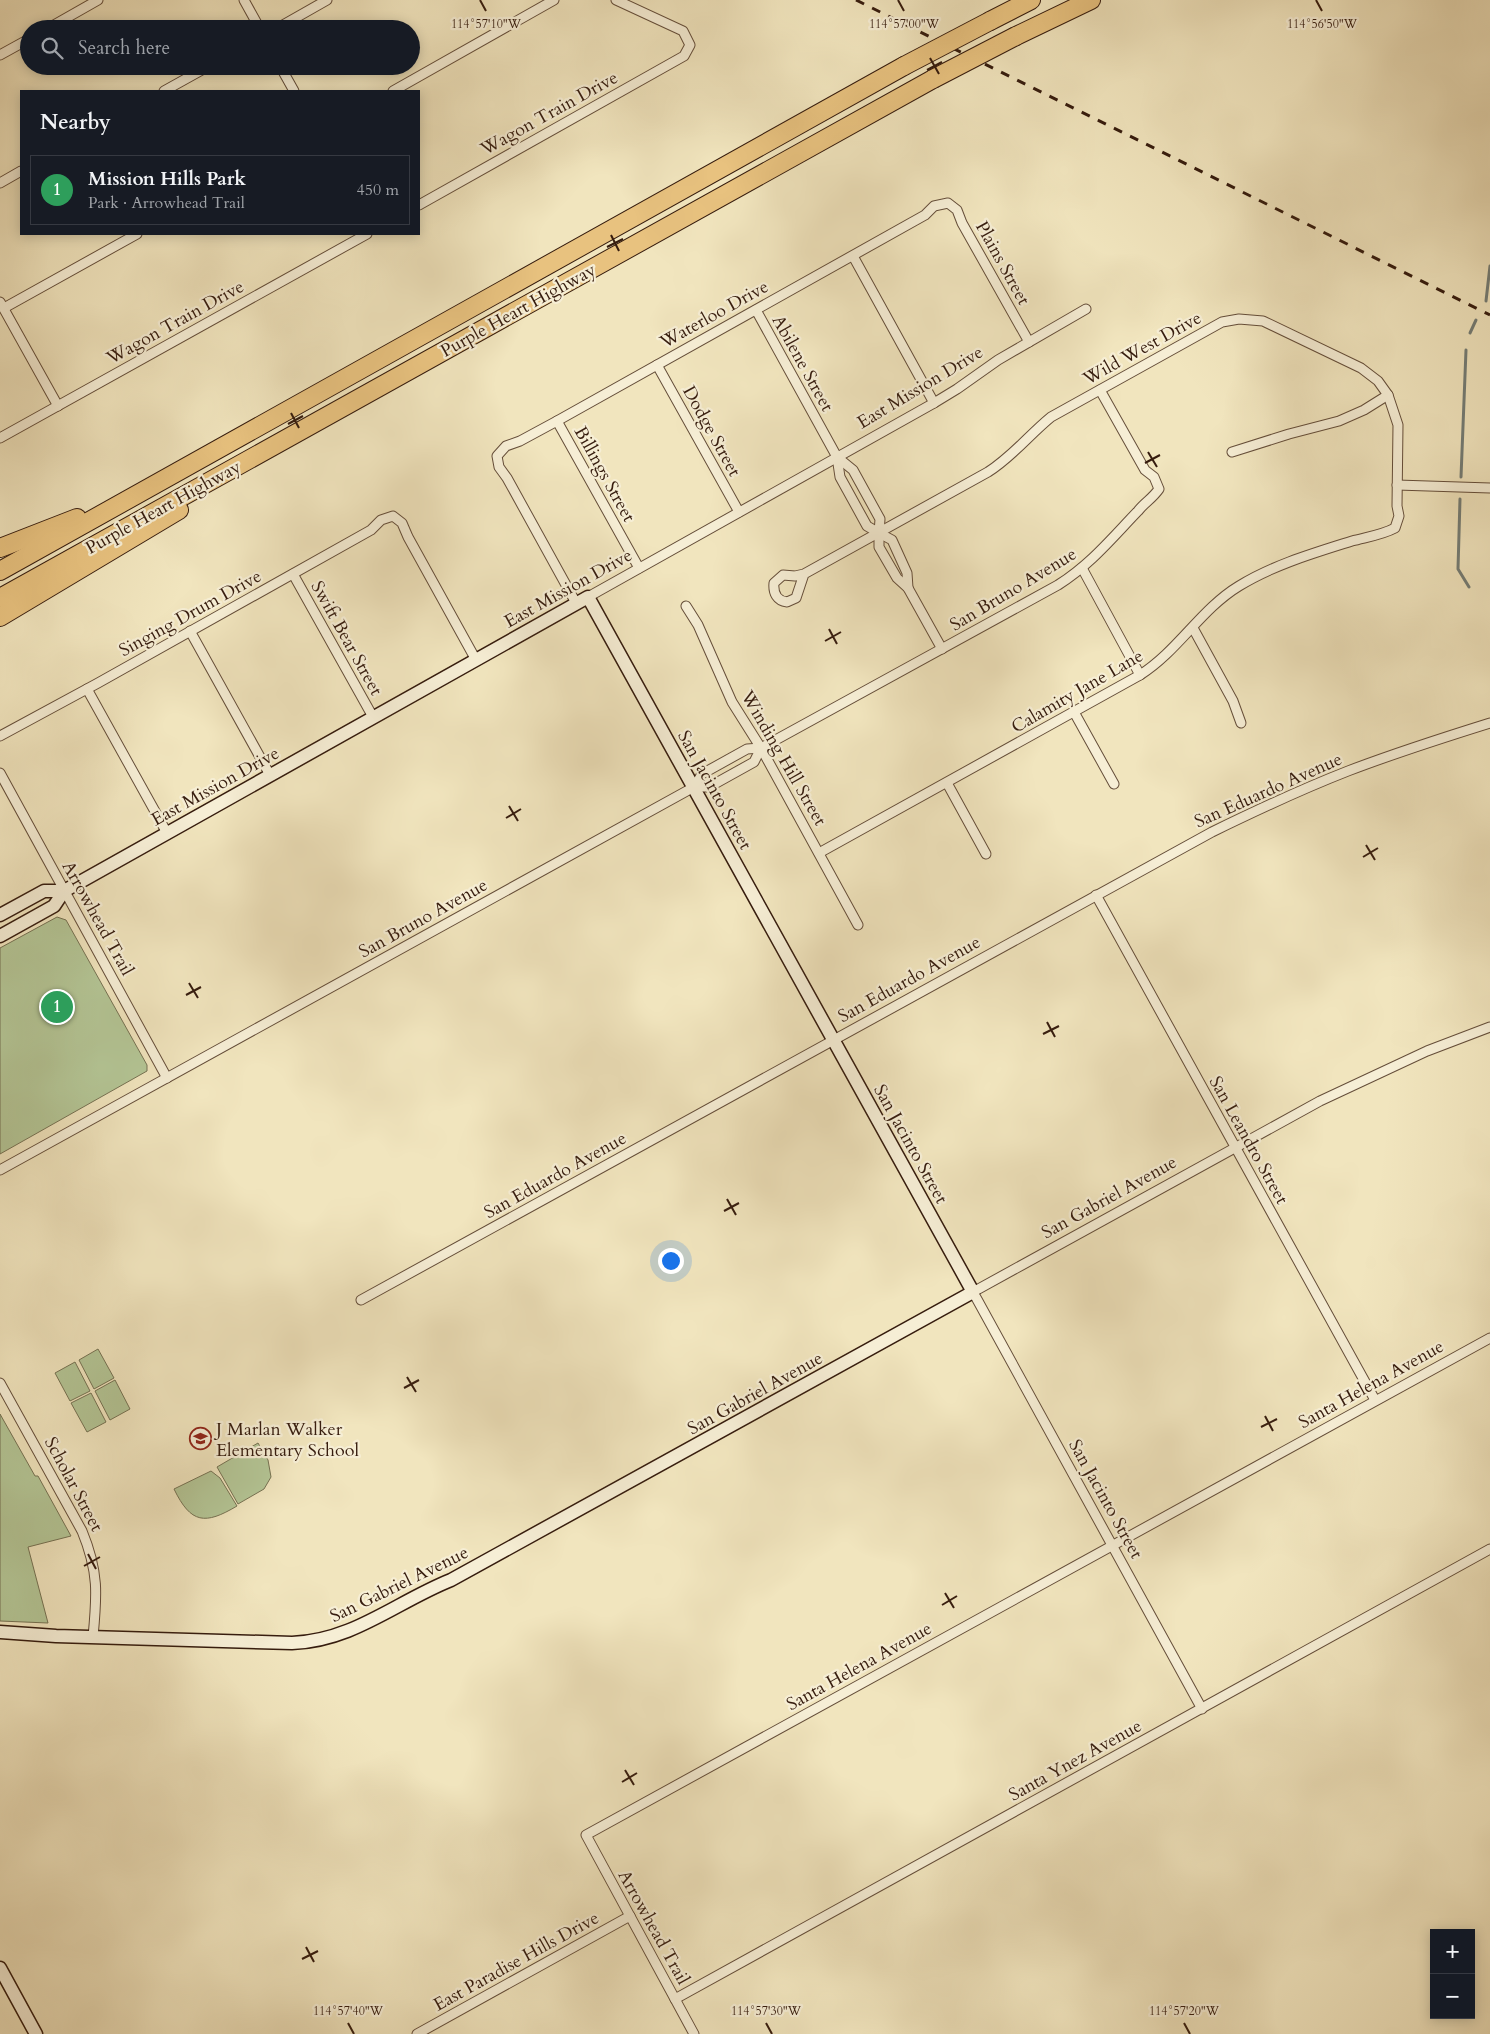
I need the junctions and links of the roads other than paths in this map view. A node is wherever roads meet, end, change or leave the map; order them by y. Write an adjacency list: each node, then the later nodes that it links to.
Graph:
1 (98, 0): 8 (street)
2 (244, 0): 9 (street)
3 (327, 0): 10 (street)
4 (554, 0): 17 (street)
5 (616, 0): 21 (street, Wagon Train Drive)
6 (1031, 0): 41 (highway, Purple Heart Highway, bridge)
7 (1091, 0): 35 (highway, Purple Heart Highway, bridge)
8 (63, 20)
9 (255, 20)
10 (292, 20)
11 (20, 44): 12 (street)
12 (0, 55)
13 (193, 75): 15 (street)
14 (285, 75): 16 (street)
15 (166, 90)
16 (293, 90)
17 (395, 90)
18 (20, 172): 19 (street)
19 (0, 183)
20 (948, 203): 24 (street, Waterloo Drive); 28 (street, Plains Street)
21 (420, 204)
22 (136, 235): 25 (street)
23 (365, 235): 33 (street, Wagon Train Drive)
24 (853, 256): 27 (street, Waterloo Drive); 32 (street)
25 (2, 305): 33 (street)
26 (1086, 309): 28 (street, East Mission Drive)
27 (756, 310): 29 (street, Waterloo Drive); 38 (street, Abilene Street)
28 (1029, 342): 32 (street, East Mission Drive)
29 (657, 365): 34 (street, Waterloo Drive); 42 (street, Dodge Street)
30 (1100, 390): 31 (street, Wild West Drive); 44 (street, Wild West Drive); 47 (street, San Bruno Avenue)
31 (1388, 395): 37 (street); 39 (street, Wild West Drive)
32 (934, 402): 38 (street, East Mission Drive)
33 (58, 406): 36 (street, Wagon Train Drive)
34 (557, 421): 46 (street, Billings Street); 54 (street, Waterloo Drive)
35 (294, 434): 53 (highway, Purple Heart Highway); 56 (highway)
36 (0, 438)
37 (1232, 452)
38 (837, 457): 42 (street, East Mission Drive); 44 (street, Abilene Street); 44 (street, Abilene Street)
39 (1397, 486): 40 (street); 43 (street, Wild West Drive)
40 (1490, 488)
41 (135, 495): 45 (highway); 48 (highway, Purple Heart Highway)
42 (739, 512): 46 (street, East Mission Drive)
43 (1395, 528): 57 (street, Calamity Jane Lane)
44 (879, 533): 50 (street, Wild West Drive); 51 (street, Abilene Street); 51 (street, Abilene Street)
45 (0, 548)
46 (639, 568): 52 (street, East Mission Drive)
47 (1082, 568): 59 (street, San Bruno Avenue); 61 (street)
48 (0, 571)
49 (293, 574): 58 (street, Singing Drum Drive); 60 (street, Singing Drum Drive); 64 (street, Swift Bear Street)
50 (804, 574)
51 (908, 588): 59 (street, Abilene Street)
52 (588, 597): 54 (street, East Mission Drive); 73 (street, San Jacinto Street)
53 (0, 598)
54 (576, 604): 60 (street, East Mission Drive)
55 (686, 606): 68 (street, Winding Hill Street)
56 (0, 617)
57 (1193, 628): 61 (street, Calamity Jane Lane); 65 (street)
58 (190, 632): 62 (street, Singing Drum Drive); 70 (street)
59 (942, 649): 68 (street, San Bruno Avenue)
60 (476, 660): 64 (street, East Mission Drive)
61 (1140, 675): 63 (street, Calamity Jane Lane)
62 (87, 689): 67 (street, Singing Drum Drive); 74 (street)
63 (1074, 712): 71 (street, Calamity Jane Lane); 72 (street)
64 (373, 717): 70 (street, East Mission Drive)
65 (1241, 723)
66 (1490, 724): 78 (street, San Eduardo Avenue)
67 (0, 736)
68 (761, 748): 73 (street, San Bruno Avenue); 73 (street, San Bruno Avenue); 75 (street, Winding Hill Street)
69 (0, 773): 77 (street, Arrowhead Trail)
70 (270, 775): 74 (street, East Mission Drive)
71 (947, 783): 75 (street, Calamity Jane Lane); 76 (street)
72 (1114, 784)
73 (694, 787): 83 (street, San Jacinto Street); 84 (street, San Bruno Avenue)
74 (168, 833): 77 (street, East Mission Drive)
75 (819, 853): 80 (street, Winding Hill Street)
76 (986, 854)
77 (64, 891): 79 (street, East Mission Drive); 81 (street, East Mission Drive); 84 (street, Arrowhead Trail)
78 (1096, 895): 83 (street, San Eduardo Avenue); 85 (street, San Leandro Street)
79 (0, 915)
80 (858, 924)
81 (0, 936)
82 (1490, 1027): 85 (street, San Gabriel Avenue)
83 (834, 1040): 87 (street, San Jacinto Street); 88 (street, San Eduardo Avenue)
84 (167, 1078): 86 (street)
85 (1235, 1148): 87 (street, San Gabriel Avenue); 91 (street, San Leandro Street)
86 (0, 1170)
87 (973, 1292): 92 (street, San Jacinto Street); 95 (street, San Gabriel Avenue)
88 (361, 1300)
89 (1490, 1338): 91 (street, Santa Helena Avenue)
90 (0, 1383): 95 (street, Scholar Street)
91 (1375, 1400): 92 (street, Santa Helena Avenue)
92 (1112, 1545): 96 (street, San Jacinto Street); 97 (street, Santa Helena Avenue)
93 (1490, 1549): 96 (street, Santa Ynez Avenue)
94 (0, 1632): 95 (street, San Gabriel Avenue)
95 (93, 1637)
96 (1202, 1709): 100 (street, Santa Ynez Avenue)
97 (586, 1835): 98 (street, Arrowhead Trail)
98 (630, 1916): 100 (street, Arrowhead Trail); 102 (street, East Paradise Hills Drive)
99 (0, 1968): 101 (street)
100 (675, 1999): 103 (street, Arrowhead Trail)
101 (36, 2034)
102 (417, 2034)
103 (694, 2034)

